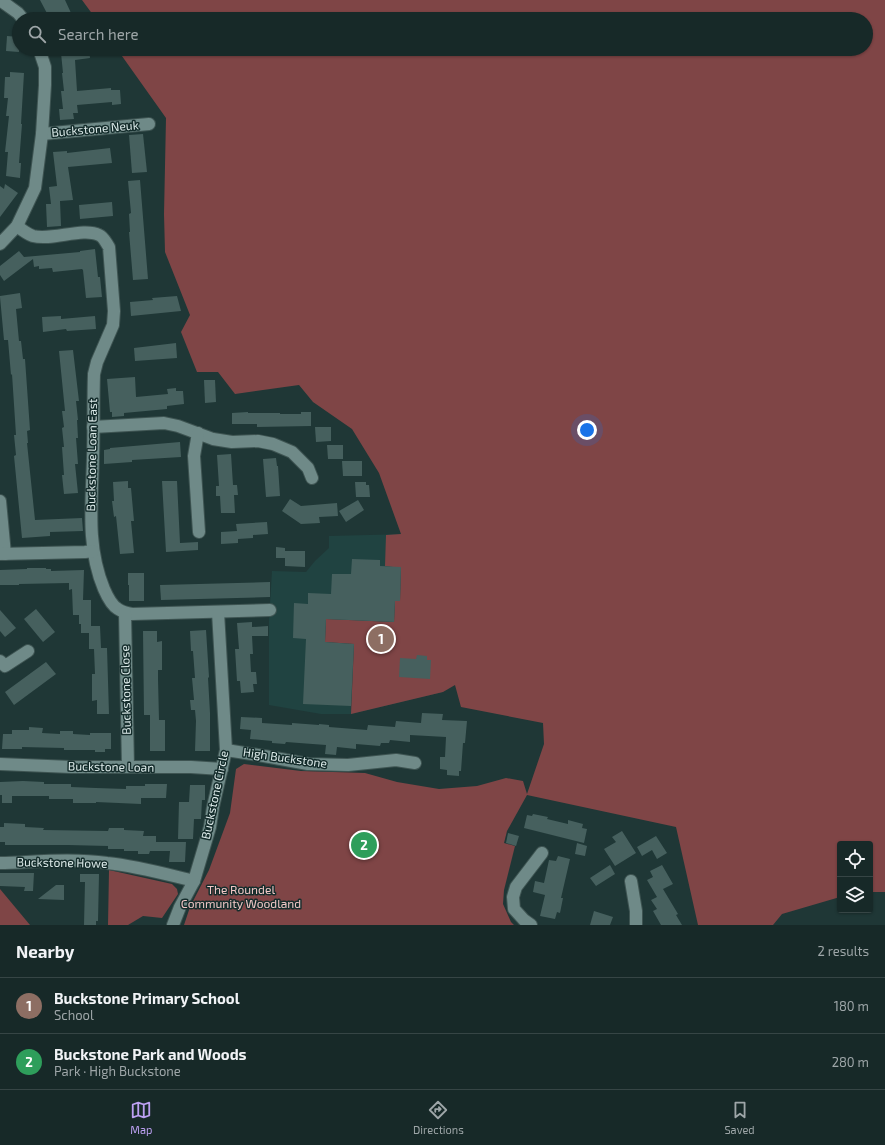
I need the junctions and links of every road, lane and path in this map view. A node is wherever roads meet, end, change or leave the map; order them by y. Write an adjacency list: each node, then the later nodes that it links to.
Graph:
1 (0, 0): 2 (street)
2 (17, 12)
3 (41, 56): 5 (street)
4 (149, 124): 5 (street, Buckstone Neuk)
5 (42, 134): 6 (street)
6 (17, 226): 7 (street); 8 (street, Buckstone Loan East)
7 (0, 244)
8 (93, 427): 9 (street); 13 (street, Buckstone Loan East)
9 (198, 432): 10 (street); 12 (street)
10 (312, 478)
11 (0, 501): 14 (street)
12 (199, 532)
13 (93, 551): 14 (street); 17 (street, Buckstone Loan East)
14 (2, 554)
15 (270, 610): 16 (street)
16 (218, 612): 17 (street); 20 (street, Buckstone Circle)
17 (125, 613): 23 (street, Buckstone Close)
18 (28, 651): 19 (street)
19 (0, 661)
20 (226, 750): 22 (street, High Buckstone); 24 (street, Buckstone Circle)
21 (0, 764): 23 (street, Buckstone Loan)
22 (418, 764)
23 (128, 767): 24 (street, Buckstone Loan)
24 (222, 769): 27 (street, Buckstone Circle)
25 (542, 853): 30 (street)
26 (0, 863): 27 (street, Buckstone Howe)
27 (194, 881): 29 (street, Buckstone Circle)
28 (631, 882): 31 (street)
29 (173, 925)
30 (531, 925)
31 (636, 925)

